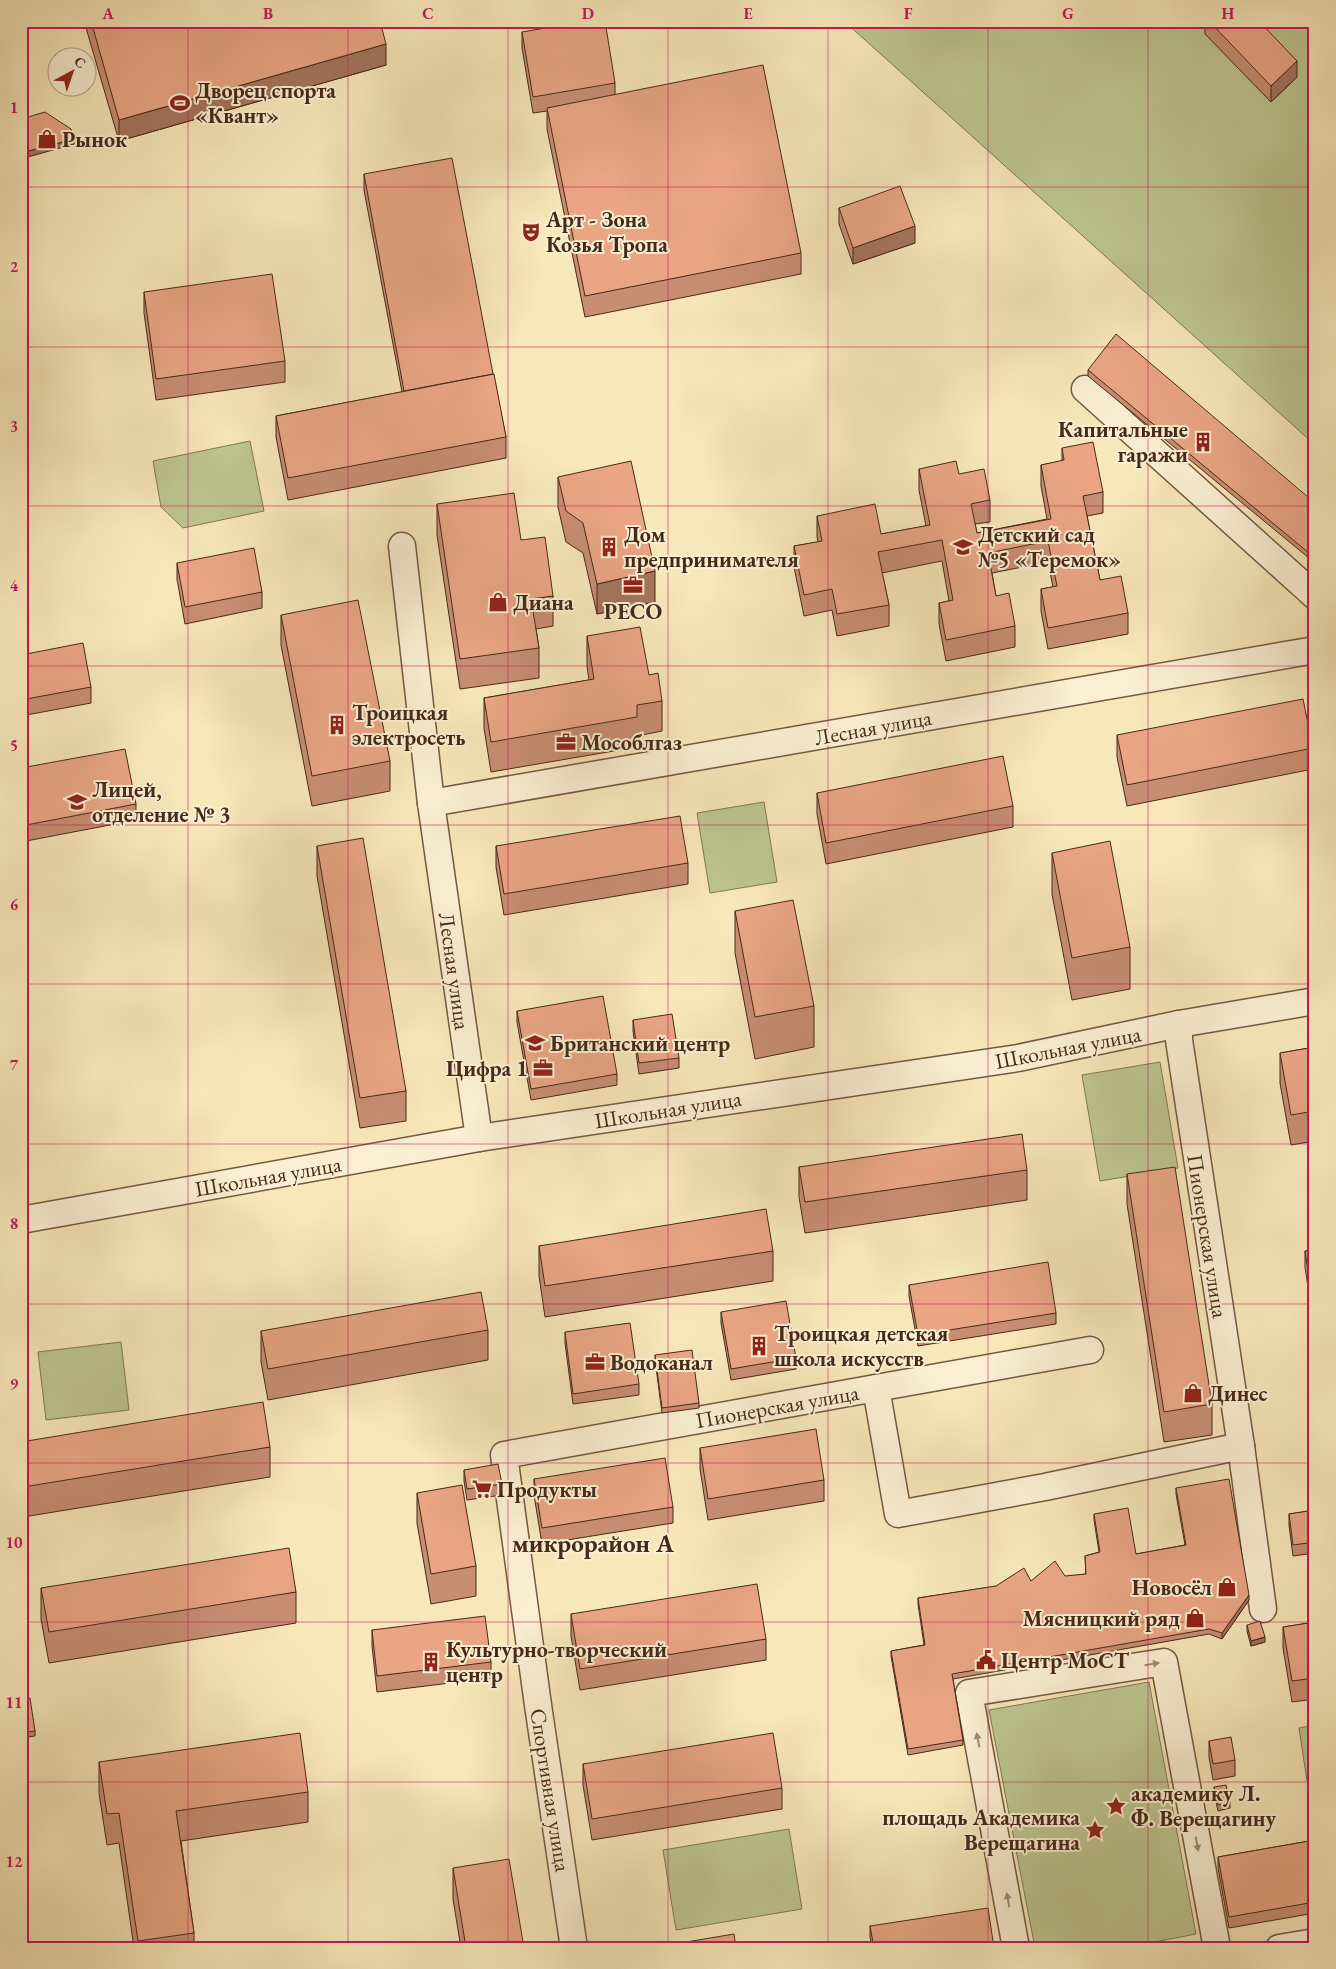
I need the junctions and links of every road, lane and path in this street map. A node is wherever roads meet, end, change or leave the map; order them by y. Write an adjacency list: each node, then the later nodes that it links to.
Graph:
1 (1085, 389): 3 (street)
2 (402, 546): 5 (street, Лесная улица)
3 (1315, 596)
4 (1315, 650): 5 (street, Лесная улица)
5 (431, 803): 8 (street, Лесная улица)
6 (1315, 1001): 7 (street, Школьная улица)
7 (1179, 1024): 8 (street, Школьная улица); 12 (street, Пионерская улица)
8 (479, 1138): 9 (street, Школьная улица)
9 (21, 1220)
10 (1090, 1350): 11 (street)
11 (876, 1388): 12 (street, Пионерская улица); 13 (street, Пионерская улица)
12 (1241, 1446): 14 (street, Пионерская улица)
13 (504, 1455): 16 (street, Спортивная улица)
14 (1263, 1610)
15 (1315, 1942): 19 (street)
16 (574, 1948)
17 (1016, 1948): 18 (street, one-way to 18)
18 (1217, 1948)
19 (1279, 1948)

